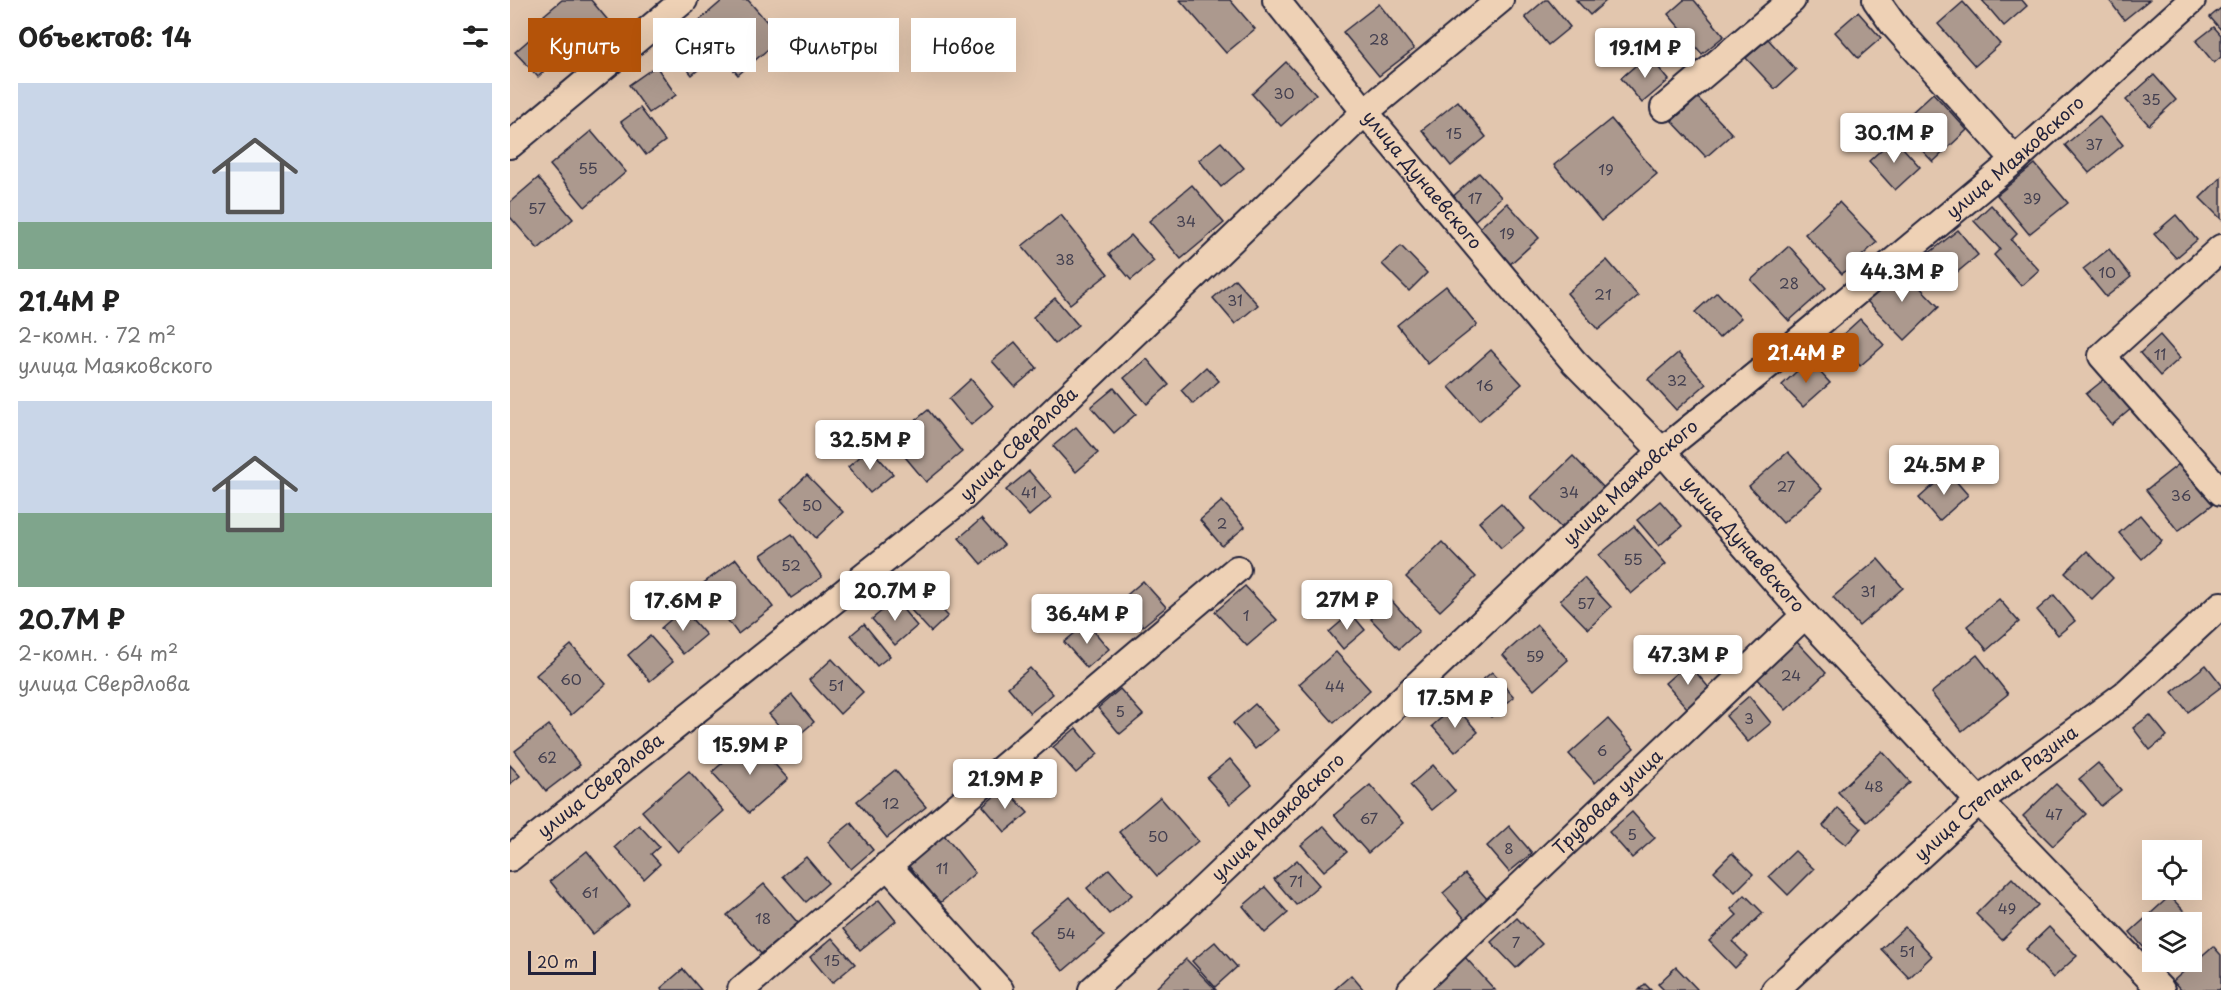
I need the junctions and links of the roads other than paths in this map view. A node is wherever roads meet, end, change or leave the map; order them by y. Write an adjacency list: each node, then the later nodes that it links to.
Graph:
1 (684, 0): 9 (street)
2 (1276, 0): 8 (street, улица Дунаевского)
3 (1500, 0): 8 (street, улица Свердлова)
4 (1792, 0): 7 (street)
5 (1876, 0): 10 (street)
6 (2192, 0): 10 (street, улица Маяковского)
7 (1664, 108)
8 (1365, 112): 12 (street, улица Дунаевского); 18 (street, улица Свердлова)
9 (510, 145)
10 (2015, 160): 12 (street, улица Маяковского)
11 (2221, 248): 13 (street)
12 (1662, 451): 16 (street, улица Дунаевского); 22 (street, улица Маяковского)
13 (2221, 492)
14 (1237, 569): 19 (street)
15 (2221, 605): 17 (street, улица Степана Разина)
16 (1804, 615): 17 (street, улица Дунаевского); 23 (street, Трудовая улица)
17 (1979, 801): 24 (street, улица Степана Разина); 25 (street, улица Дунаевского)
18 (510, 858)
19 (887, 864): 20 (street); 21 (street)
20 (741, 990)
21 (1000, 990)
22 (1092, 990)
23 (1412, 990)
24 (1775, 990)
25 (2161, 990)

